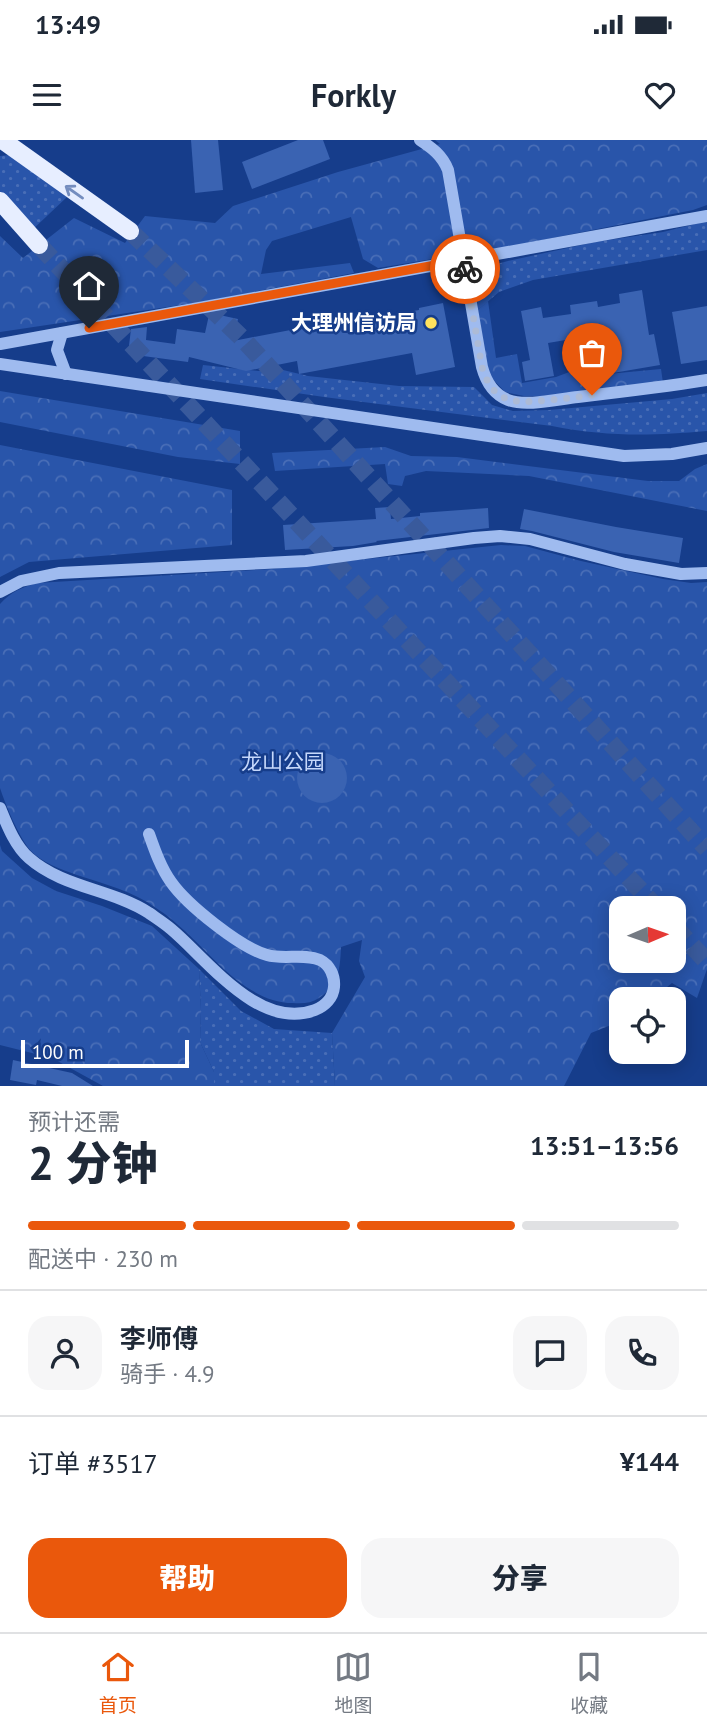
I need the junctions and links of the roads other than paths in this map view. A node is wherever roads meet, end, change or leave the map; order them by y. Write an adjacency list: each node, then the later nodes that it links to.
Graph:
1 (2, 140): 5 (main road, one-way to 1)
2 (420, 140): 7 (street)
3 (0, 201): 6 (main road)
4 (707, 216): 7 (street)
5 (130, 231)
6 (39, 245)
7 (463, 260): 8 (street); 12 (street)
8 (62, 333): 9 (street); 11 (street)
9 (0, 344)
10 (0, 364): 11 (street)
11 (66, 374): 13 (street)
12 (707, 380)
13 (707, 448)
14 (707, 573): 15 (street)
15 (0, 592)
16 (0, 808): 17 (street)
17 (149, 834)

